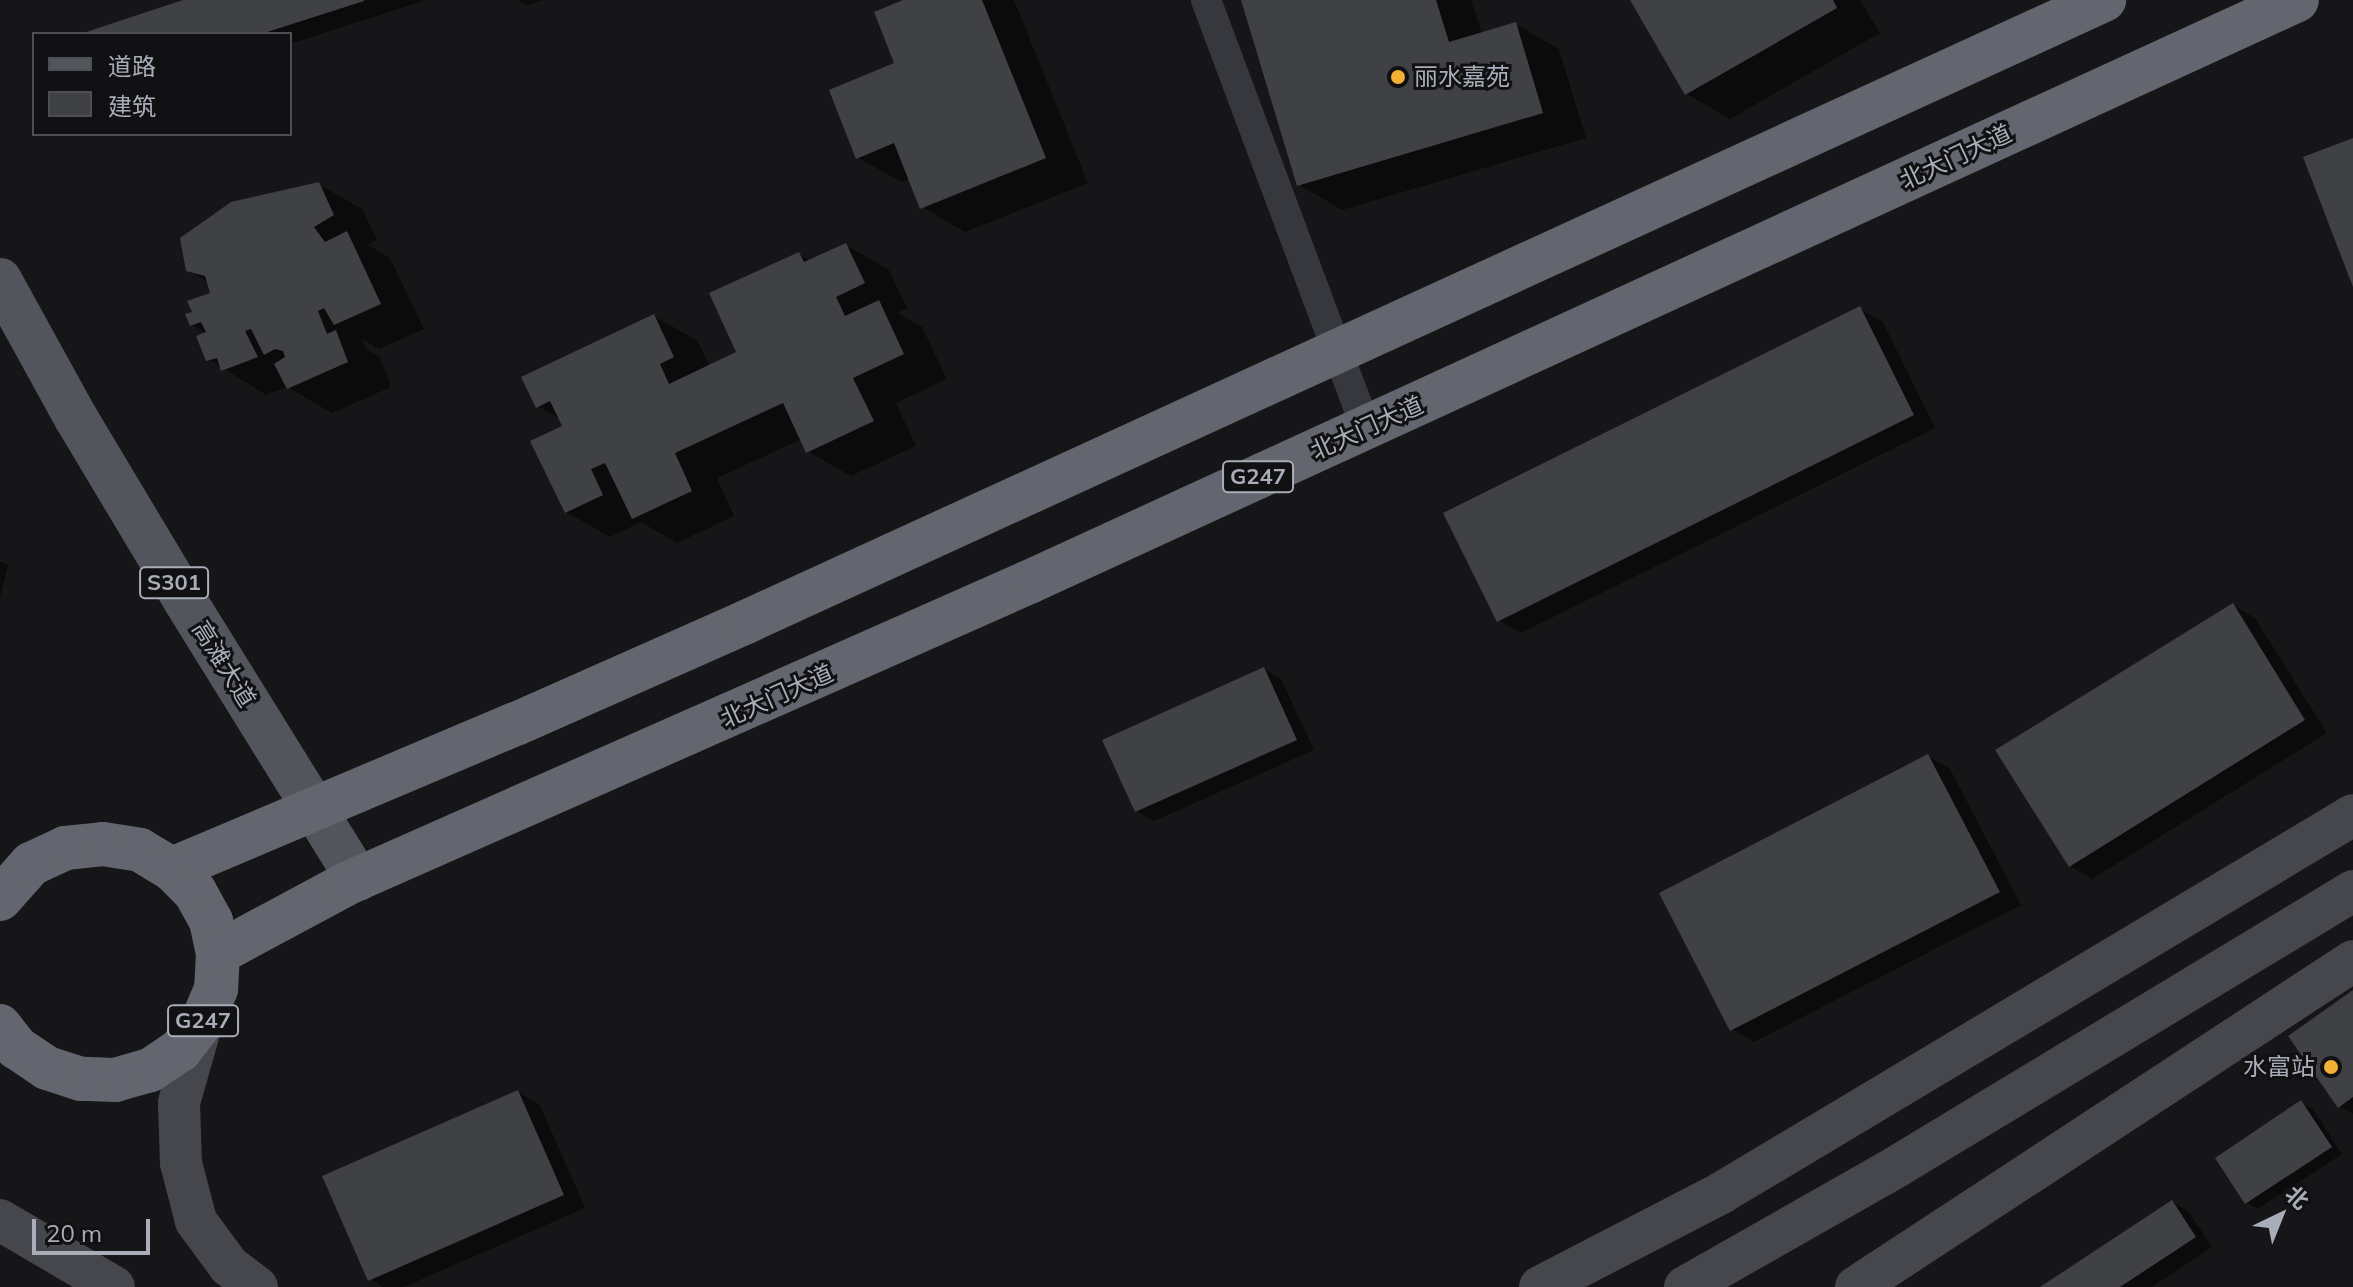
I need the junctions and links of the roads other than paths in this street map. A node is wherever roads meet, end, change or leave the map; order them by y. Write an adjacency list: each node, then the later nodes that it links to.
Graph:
1 (1206, 0): 5 (street)
2 (2104, 0): 5 (highway)
3 (2297, 0): 6 (highway, 北大门大道 / G247)
4 (0, 280): 7 (main road, 高滩大道 / S301)
5 (1337, 353): 6 (street); 7 (highway)
6 (1366, 428): 10 (highway, 北大门大道 / G247)
7 (315, 810): 9 (highway); 10 (main road, 高滩大道 / S301)
8 (2353, 815): 20 (main road)
9 (172, 869): 12 (highway, G247); 13 (highway, G247)
10 (358, 879): 13 (highway, 北大门大道 / G247)
11 (2353, 891): 21 (main road)
12 (0, 899)
13 (218, 953): 15 (highway, G247)
14 (2353, 961): 22 (main road)
15 (202, 1022): 16 (highway, G247); 19 (main road)
16 (6, 1042)
17 (0, 1220): 18 (main road)
18 (114, 1287)
19 (257, 1287)
20 (1540, 1287)
21 (1685, 1287)
22 (1856, 1287)

